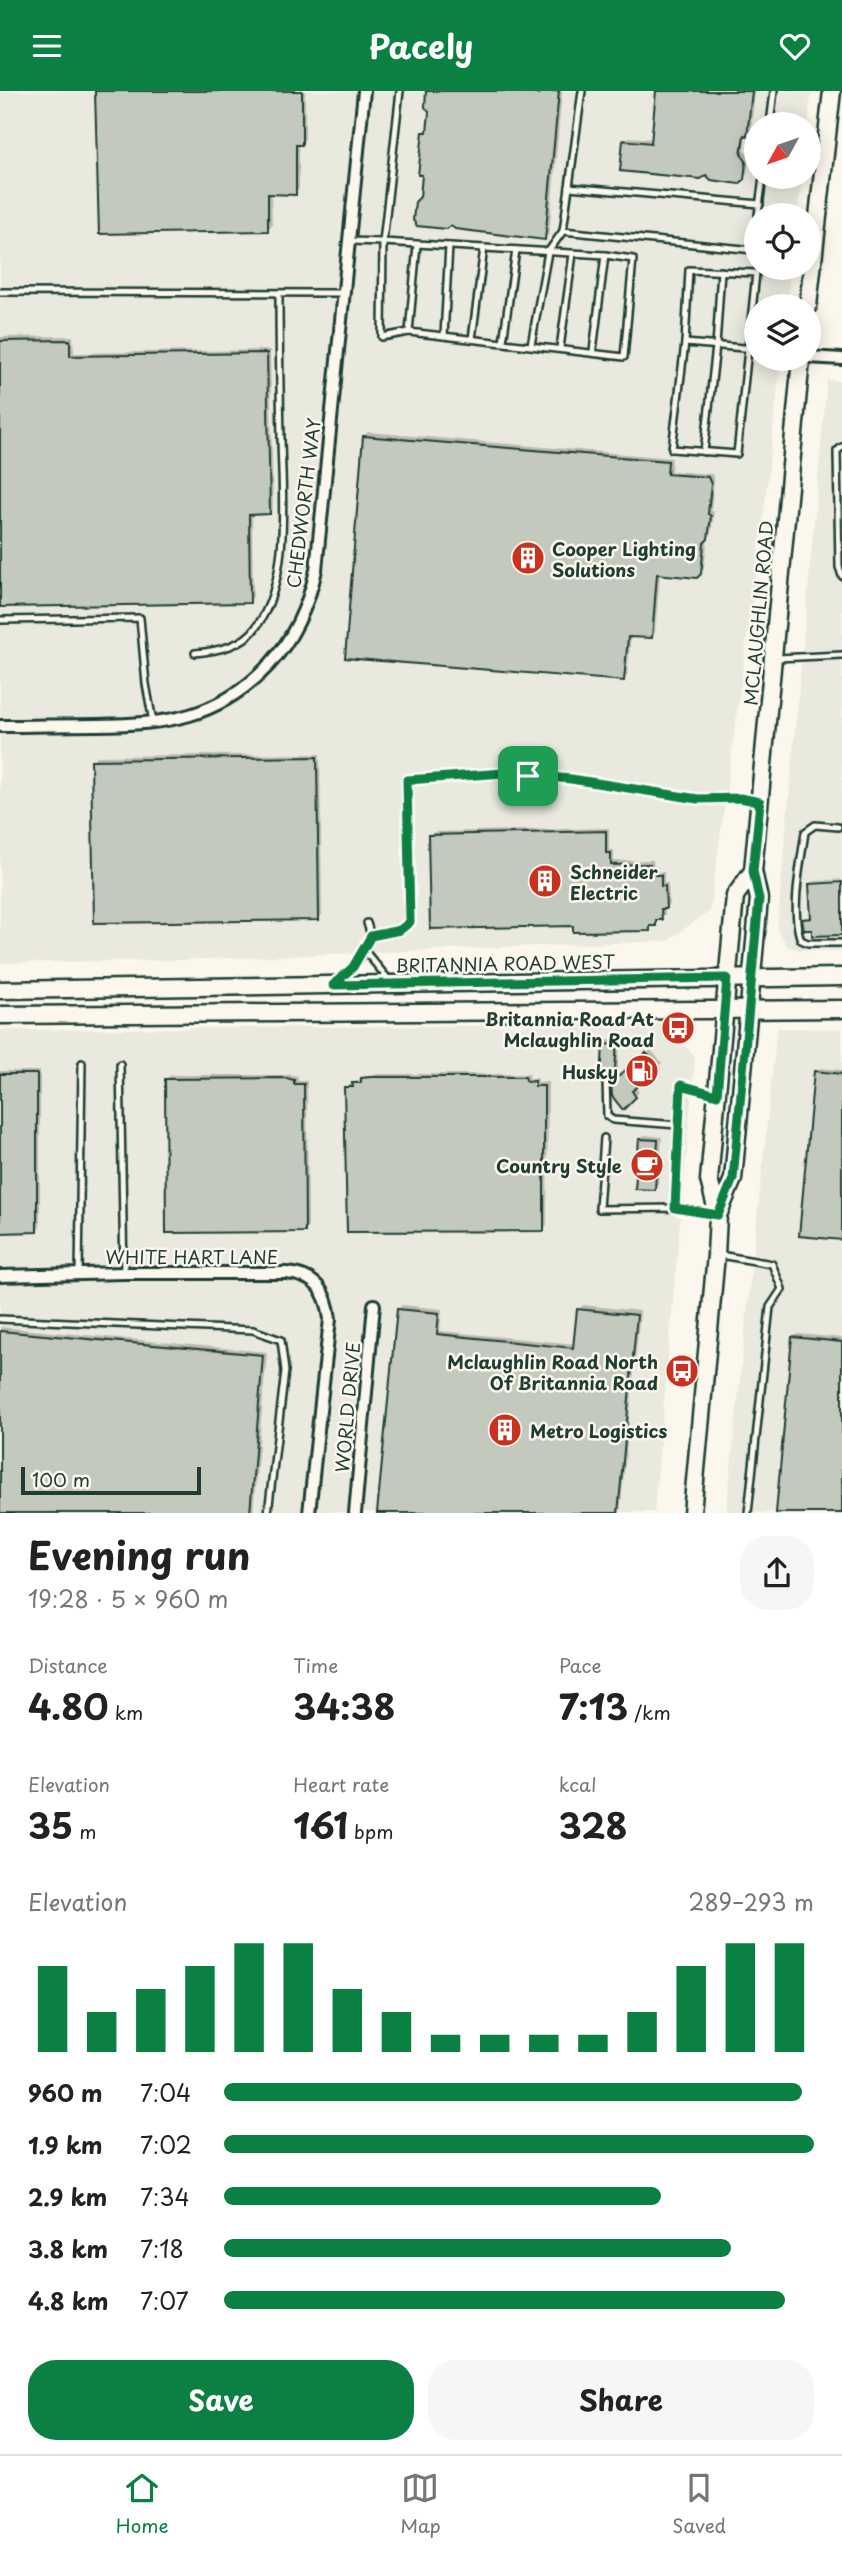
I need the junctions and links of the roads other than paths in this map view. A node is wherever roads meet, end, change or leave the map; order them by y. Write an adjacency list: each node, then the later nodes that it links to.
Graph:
1 (363, 91): 11 (street, CHEDWORTH WAY)
2 (400, 91): 12 (lane)
3 (582, 91): 7 (lane)
4 (774, 91): 6 (lane)
5 (832, 91): 9 (street)
6 (771, 112)
7 (569, 187): 8 (lane); 10 (lane)
8 (749, 203)
9 (818, 203)
10 (563, 230): 16 (lane); 18 (lane)
11 (349, 241): 12 (lane); 23 (street, CHEDWORTH WAY)
12 (383, 243): 13 (lane); 26 (lane)
13 (417, 245): 14 (lane); 26 (lane)
14 (449, 246): 15 (lane); 27 (lane)
15 (484, 249): 17 (lane); 28 (lane)
16 (744, 249)
17 (516, 250): 18 (lane); 29 (lane)
18 (548, 252): 19 (lane); 31 (lane)
19 (573, 254): 20 (lane); 33 (lane)
20 (605, 255): 35 (lane); 35 (lane)
21 (721, 271): 25 (lane); 30 (lane); 32 (lane)
22 (0, 292): 24 (lane)
23 (343, 293): 24 (lane); 47 (street, CHEDWORTH WAY)
24 (279, 294): 44 (lane)
25 (753, 294)
26 (409, 332): 27 (lane)
27 (444, 336): 28 (lane)
28 (472, 339): 29 (lane)
29 (503, 342): 31 (lane)
30 (685, 343): 32 (lane); 41 (lane)
31 (531, 345): 33 (lane)
32 (716, 346): 34 (lane); 41 (lane)
33 (560, 348): 35 (lane)
34 (744, 348)
35 (593, 351)
36 (821, 358): 37 (street)
37 (842, 359)
38 (745, 371): 41 (lane)
39 (800, 371): 46 (street, MCLAUGHLIN ROAD)
40 (842, 447): 42 (lane)
41 (704, 451)
42 (842, 576)
43 (0, 619): 47 (lane)
44 (195, 653)
45 (842, 655): 46 (lane)
46 (774, 658): 49 (street, MCLAUGHLIN ROAD)
47 (153, 724): 48 (street, CHEDWORTH WAY)
48 (0, 726)
49 (760, 802): 51 (street, MCLAUGHLIN ROAD); 53 (lane)
50 (838, 827): 54 (lane)
51 (753, 871): 57 (street, MCLAUGHLIN ROAD); 58 (street, MCLAUGHLIN ROAD)
52 (367, 923): 53 (lane)
53 (371, 936): 55 (lane)
54 (842, 943)
55 (364, 950): 59 (lane); 60 (lane)
56 (842, 977): 58 (street, BRITANNIA ROAD WEST)
57 (727, 978): 58 (street, BRITANNIA ROAD WEST); 59 (street, BRITANNIA ROAD WEST); 62 (street, MCLAUGHLIN ROAD)
58 (752, 978): 63 (street, MCLAUGHLIN ROAD)
59 (393, 984): 60 (street, BRITANNIA ROAD WEST)
60 (333, 985): 61 (street, BRITANNIA ROAD WEST)
61 (0, 990)
62 (724, 1009): 63 (street); 65 (street); 69 (street, MCLAUGHLIN ROAD)
63 (749, 1009): 64 (street); 73 (street, MCLAUGHLIN ROAD)
64 (842, 1009)
65 (0, 1015)
66 (82, 1063): 76 (lane)
67 (120, 1064): 75 (lane)
68 (606, 1080): 70 (lane)
69 (717, 1095): 70 (lane); 73 (street, MCLAUGHLIN ROAD)
70 (678, 1125): 72 (lane)
71 (604, 1138): 72 (lane)
72 (675, 1208): 73 (lane)
73 (718, 1215): 74 (street, MCLAUGHLIN ROAD)
74 (716, 1255): 83 (street, MCLAUGHLIN ROAD); 84 (lane)
75 (124, 1273): 76 (street, WHITE HART LANE); 81 (street, WHITE HART LANE)
76 (79, 1274): 77 (street, WHITE HART LANE)
77 (0, 1276)
78 (374, 1305): 82 (street, WORLD DRIVE)
79 (0, 1319): 80 (lane)
80 (268, 1513)
81 (309, 1513)
82 (355, 1513)
83 (692, 1513)
84 (748, 1513)

